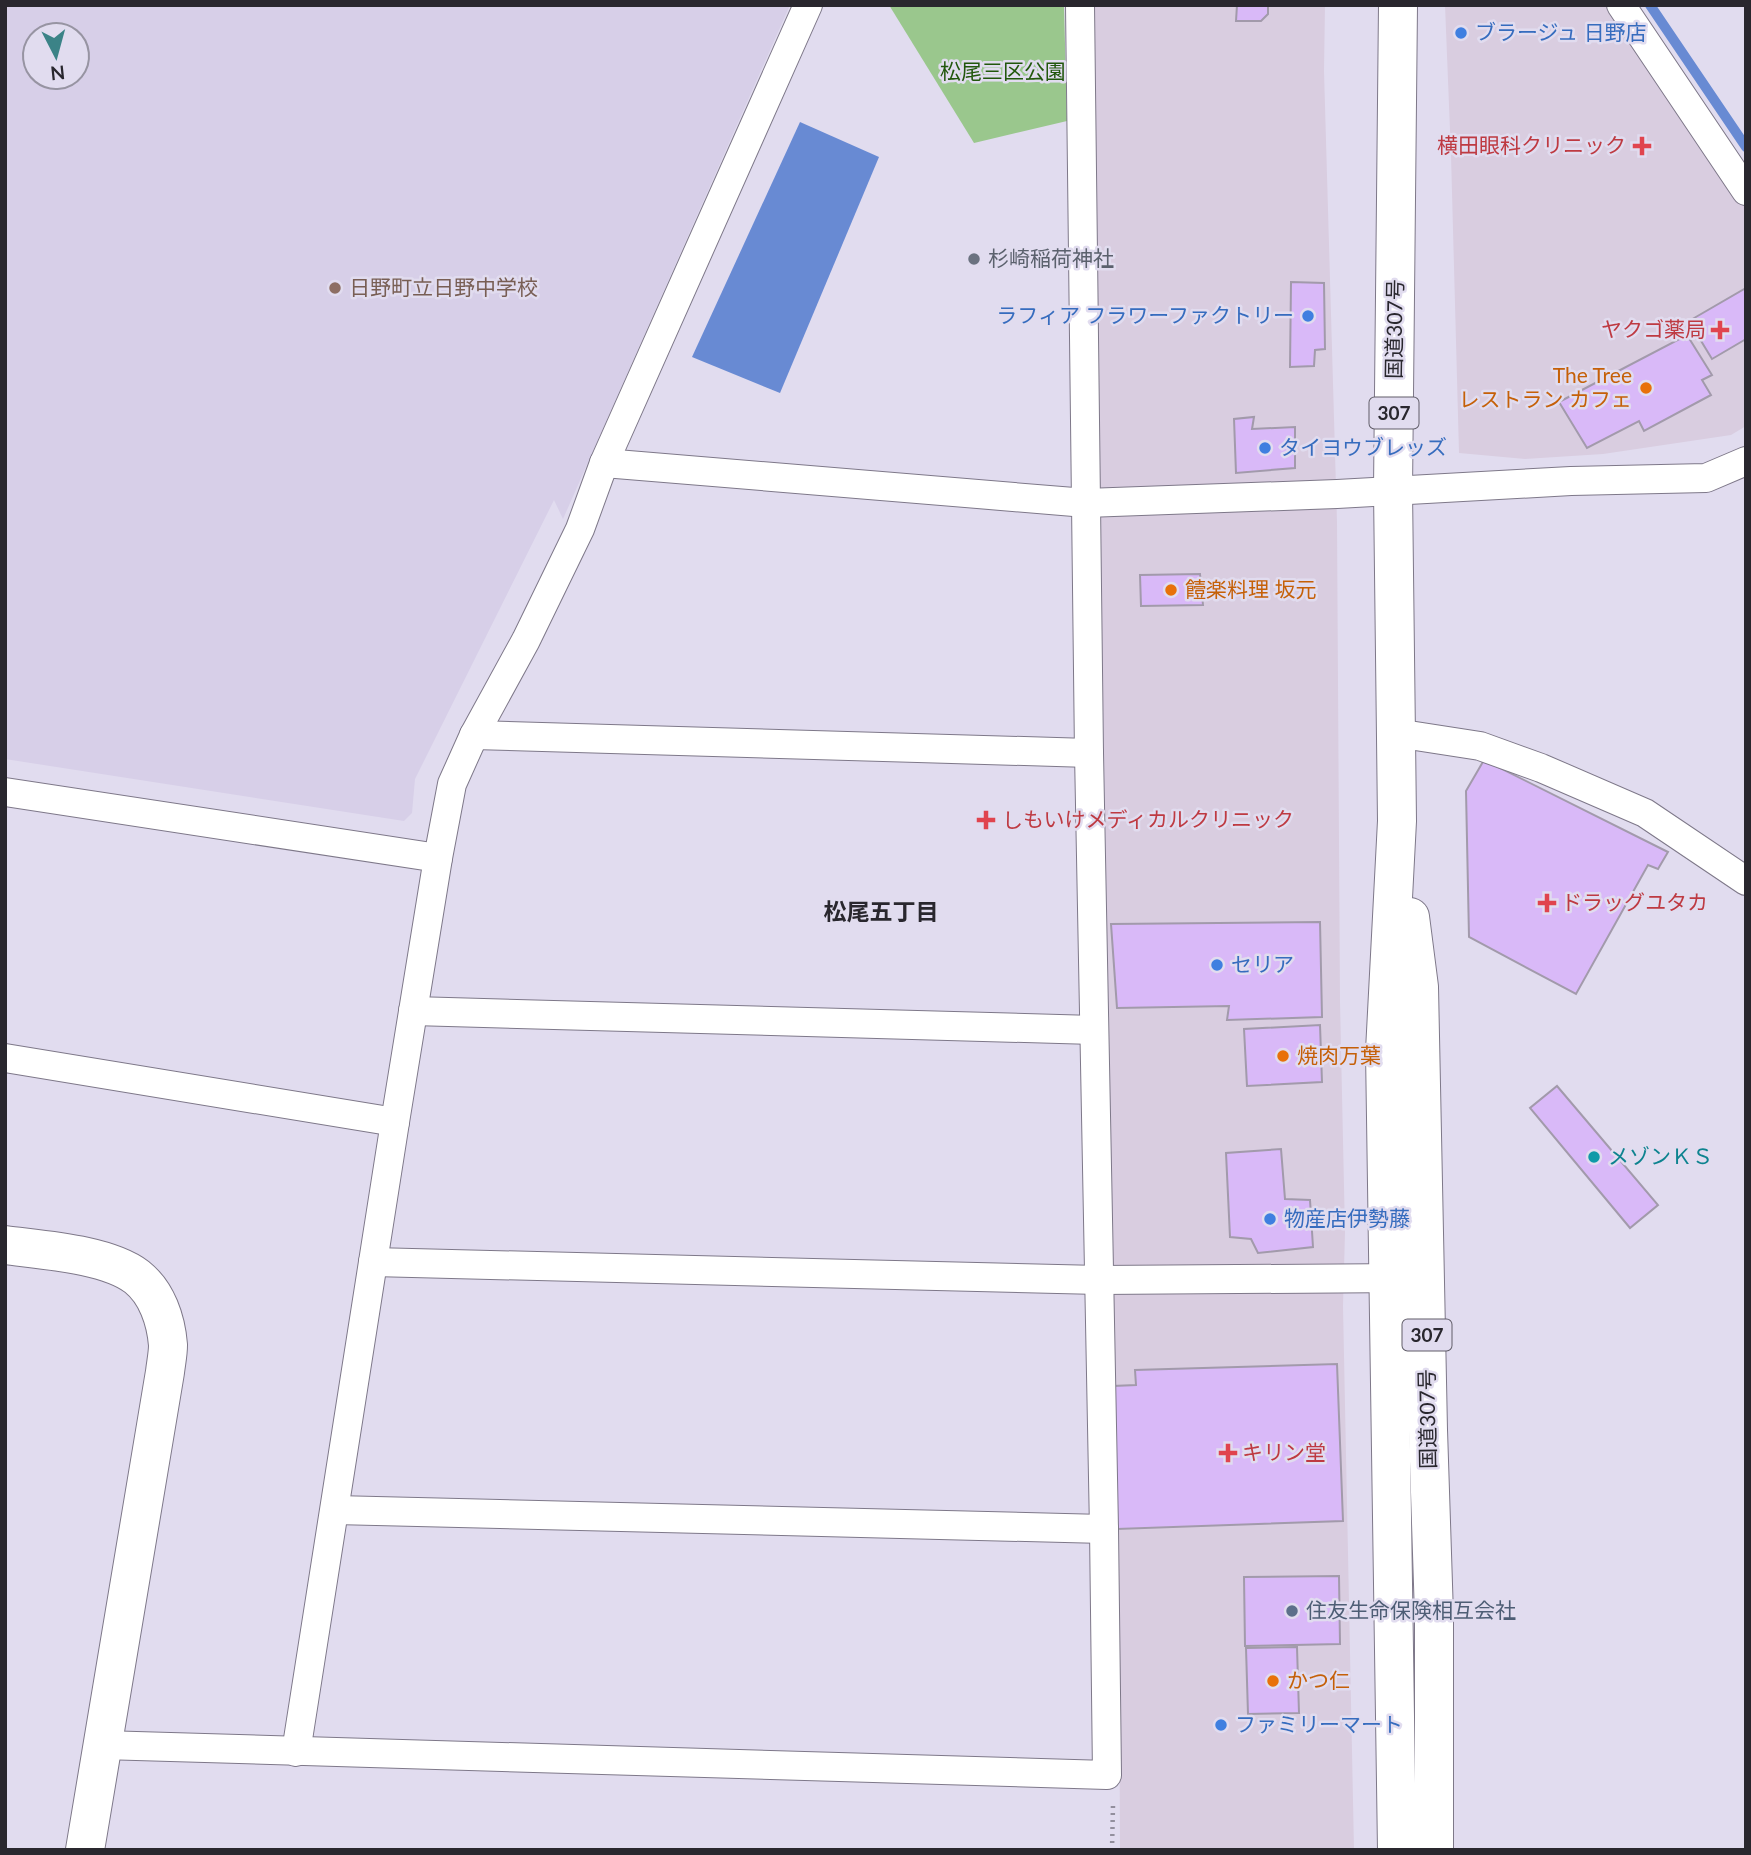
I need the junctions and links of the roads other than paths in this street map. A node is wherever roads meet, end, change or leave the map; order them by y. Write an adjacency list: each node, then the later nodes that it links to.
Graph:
1 (808, 5): 7 (street)
2 (1080, 5): 9 (street)
3 (1398, 5): 8 (main road, 国道307号 / 307)
4 (1621, 5): 5 (street)
5 (1746, 191)
6 (1746, 461): 8 (street)
7 (604, 463): 9 (street); 11 (street)
8 (1393, 490): 9 (street); 10 (main road, 国道307号 / 307)
9 (1086, 503): 12 (street)
10 (1396, 733): 15 (street); 22 (main road, 国道307号 / 307)
11 (474, 736): 12 (street); 14 (street)
12 (1089, 753): 17 (street)
13 (5, 792): 14 (street)
14 (438, 858): 16 (street)
15 (1746, 881)
16 (413, 1011): 17 (street); 19 (street)
17 (1094, 1030): 23 (street)
18 (5, 1058): 19 (street)
19 (395, 1122): 21 (street)
20 (5, 1245): 26 (main road)
21 (373, 1262): 23 (street); 24 (street)
22 (1407, 1278): 23 (street); 29 (main road, 国道307号 / 307); 30 (main road, 国道307号 / 307)
23 (1099, 1280): 25 (street)
24 (335, 1510): 25 (street); 27 (street)
25 (1104, 1529): 27 (street)
26 (102, 1745): 27 (street); 28 (main road)
27 (296, 1752)
28 (85, 1850)
29 (1397, 1850)
30 (1434, 1850)

